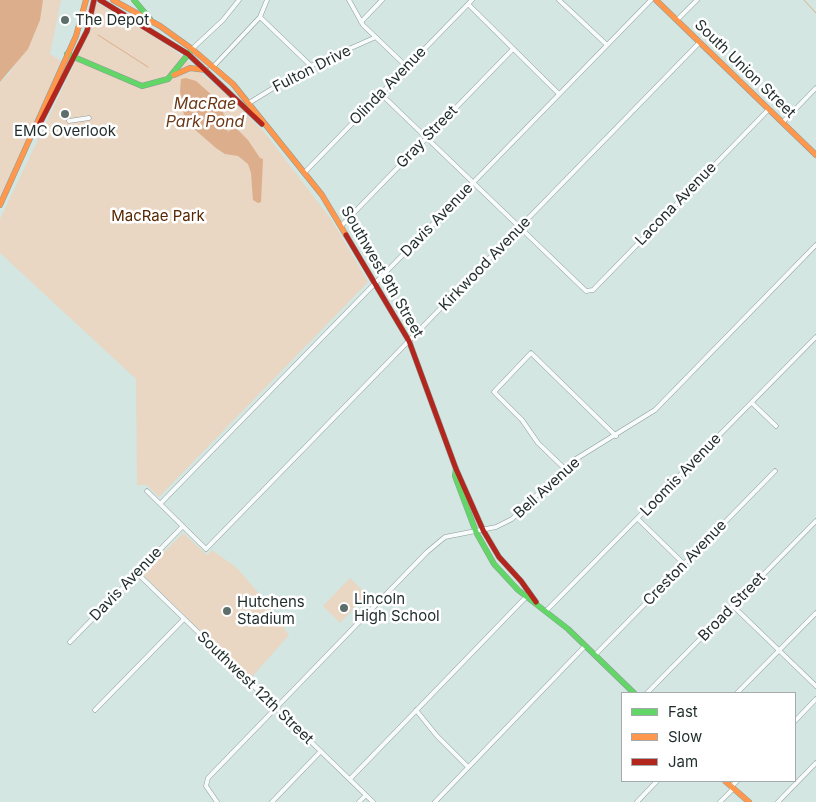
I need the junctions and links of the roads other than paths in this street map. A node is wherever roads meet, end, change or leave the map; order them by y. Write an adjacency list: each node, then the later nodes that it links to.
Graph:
1 (86, 0): 25 (main road)
2 (94, 0): 27 (main road)
3 (113, 0): 19 (main road, Southwest 9th Street)
4 (134, 0): 19 (main road)
5 (239, 0): 23 (street)
6 (267, 0): 16 (street)
7 (349, 0): 18 (street)
8 (382, 0): 18 (street)
9 (472, 0): 15 (street, Olinda Avenue)
10 (559, 0): 22 (street)
11 (651, 0): 22 (street, Davis Avenue)
12 (656, 0): 17 (main road, South Union Street)
13 (697, 0): 17 (street)
14 (103, 1): 26 (main road, Southwest 9th Street)
15 (468, 4): 24 (street); 30 (street, Olinda Avenue)
16 (260, 17): 28 (street); 29 (street)
17 (677, 20): 21 (main road, South Union Street)
18 (361, 22): 20 (street)
19 (154, 23): 23 (main road, Southwest 9th Street)
20 (376, 37): 28 (street, Fulton Drive); 30 (street)
21 (700, 42): 37 (main road, South Union Street); 49 (street, Kirkwood Avenue)
22 (607, 45): 35 (street, Davis Avenue)
23 (192, 49): 26 (main road); 29 (main road, Southwest 9th Street)
24 (513, 49): 35 (street); 42 (street, Gray Street)
25 (68, 54): 27 (main road); 43 (main road)
26 (188, 54): 31 (main road); 32 (main road, Southwest 9th Street)
27 (76, 58): 31 (main road); 43 (main road)
28 (311, 66): 36 (street, Fulton Drive)
29 (213, 67): 36 (main road, Southwest 9th Street)
30 (407, 67): 34 (street, Olinda Avenue)
31 (172, 76): 32 (main road)
32 (216, 78): 41 (main road, Southwest 9th Street)
33 (816, 88): 40 (street)
34 (381, 94): 42 (street); 45 (street, Olinda Avenue)
35 (559, 94): 46 (street, Davis Avenue)
36 (249, 102): 41 (main road, Southwest 9th Street)
37 (768, 109): 40 (main road, South Union Street); 49 (street, Lacona Avenue)
38 (89, 118): 39 (street)
39 (69, 121)
40 (783, 122): 44 (main road, South Union Street)
41 (270, 132): 45 (main road, Southwest 9th Street)
42 (426, 138): 46 (street); 48 (street, Gray Street)
43 (30, 140): 47 (main road)
44 (816, 155)
45 (304, 172): 48 (main road, Southwest 9th Street)
46 (473, 183): 49 (street); 51 (street, Davis Avenue)
47 (0, 205)
48 (341, 226): 51 (main road, Southwest 9th Street)
49 (520, 228): 53 (street, Kirkwood Avenue)
50 (816, 245): 56 (street, Bell Avenue)
51 (375, 283): 53 (main road, Southwest 9th Street); 61 (street, Davis Avenue)
52 (816, 337): 54 (street, Loomis Avenue)
53 (409, 341): 58 (main road, Southwest 9th Street); 64 (street, Kirkwood Avenue)
54 (752, 403): 55 (street); 62 (street, Loomis Avenue)
55 (776, 426)
56 (616, 436): 57 (street, Bell Avenue); 57 (street)
57 (564, 468): 65 (street, Bell Avenue)
58 (456, 469): 65 (main road, Southwest 9th Street); 66 (main road, Southwest 9th Street)
59 (775, 471): 67 (street, Creston Avenue)
60 (147, 491): 61 (street)
61 (160, 504): 64 (street)
62 (638, 519): 67 (street); 71 (street, Loomis Avenue)
63 (816, 521): 70 (street, Broad Street)
64 (183, 526): 68 (street, Davis Avenue)
65 (483, 530): 66 (street, Bell Avenue); 69 (main road, Southwest 9th Street)
66 (476, 532): 69 (main road, Southwest 9th Street); 83 (street, Bell Avenue)
67 (684, 564): 77 (street, Creston Avenue)
68 (137, 573): 73 (street, Southwest 12th Street); 74 (street, Davis Avenue)
69 (528, 595): 71 (main road, Southwest 9th Street); 85 (street)
70 (733, 606): 76 (street); 80 (street, Broad Street)
71 (546, 611): 75 (main road, Southwest 9th Street)
72 (816, 612): 76 (street)
73 (184, 619): 83 (street, Southwest 12th Street); 84 (street)
74 (70, 642)
75 (585, 646): 77 (main road, Southwest 9th Street); 89 (street)
76 (779, 650): 78 (street); 81 (street)
77 (595, 655): 79 (main road, Southwest 9th Street)
78 (816, 686)
79 (633, 692)
80 (648, 692)
81 (738, 692)
82 (816, 699): 86 (street)
83 (276, 708): 87 (street, Southwest 12th Street); 96 (street, Bell Avenue)
84 (95, 710)
85 (416, 710): 89 (street); 90 (street)
86 (796, 720)
87 (320, 752): 90 (street, Southwest 12th Street); 97 (street)
88 (816, 763): 104 (street)
89 (468, 767): 100 (street)
90 (350, 779): 95 (street, Southwest 12th Street)
91 (656, 782): 101 (street)
92 (726, 782): 94 (main road)
93 (736, 782): 94 (street)
94 (732, 788): 102 (street); 103 (main road)
95 (366, 795): 98 (street); 99 (street, Southwest 12th Street)
96 (217, 802)
97 (272, 802)
98 (359, 802)
99 (374, 802)
100 (435, 802)
101 (637, 802)
102 (720, 802)
103 (749, 802)
104 (778, 802)

